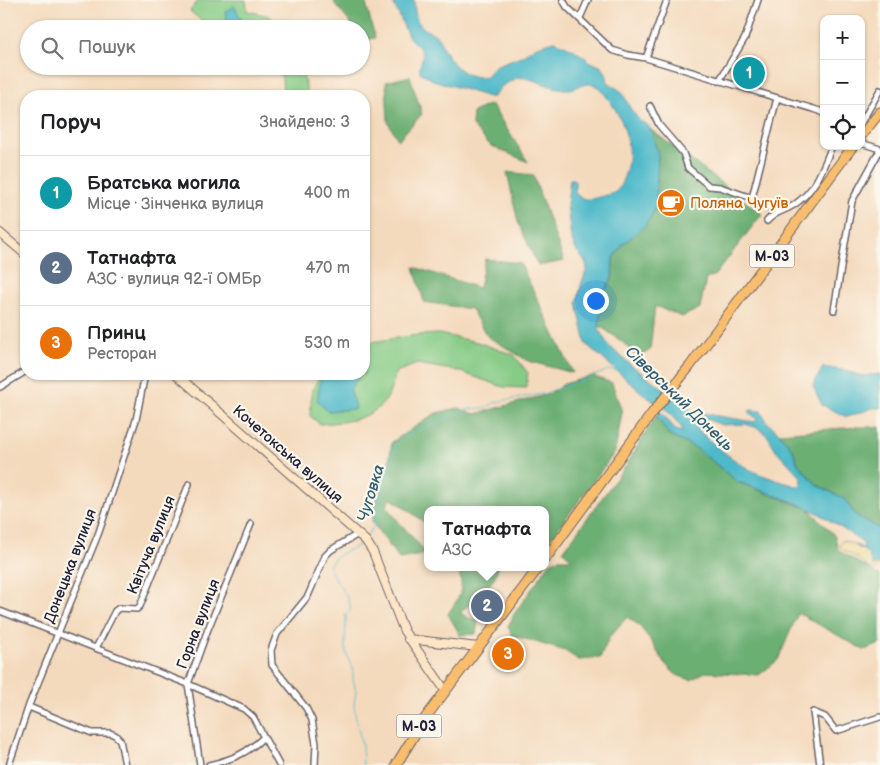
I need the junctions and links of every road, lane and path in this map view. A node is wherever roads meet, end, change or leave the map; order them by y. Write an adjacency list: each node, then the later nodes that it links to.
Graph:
1 (563, 0): 5 (street)
2 (588, 0): 5 (street)
3 (667, 0): 6 (street)
4 (758, 0): 7 (street)
5 (580, 18): 6 (street)
6 (646, 58): 7 (street)
7 (719, 81): 9 (street)
8 (880, 90): 13 (street)
9 (777, 98): 11 (street); 19 (street)
10 (650, 106): 19 (street)
11 (820, 111)
12 (880, 112): 14 (highway)
13 (865, 116)
14 (865, 131)
15 (865, 144): 18 (street)
16 (830, 150): 20 (street)
17 (850, 150): 32 (highway, М-03)
18 (880, 150): 24 (street)
19 (752, 198): 20 (street)
20 (779, 211): 21 (street)
21 (767, 221)
22 (0, 233): 23 (main road)
23 (20, 250)
24 (834, 310)
25 (20, 375): 28 (street)
26 (144, 380): 35 (street, Донецька вулиця)
27 (183, 380): 31 (main road, Кочетокська вулиця)
28 (0, 387)
29 (189, 484): 38 (street, Квітуча вулиця)
30 (251, 524): 39 (street, Горна вулиця)
31 (362, 538): 36 (main road, Кочетокська вулиця); 49 (street)
32 (549, 554)
33 (536, 571): 37 (highway, М-03)
34 (0, 611): 35 (street)
35 (57, 634): 38 (street); 41 (street, Донецька вулиця)
36 (408, 639): 37 (main road); 40 (main road, Кочетокська вулиця)
37 (478, 647): 40 (highway, М-03)
38 (96, 648): 39 (street)
39 (188, 684): 43 (street); 46 (street, Горна вулиця)
40 (445, 690): 50 (highway, М-03)
41 (29, 707): 44 (street, Донецька вулиця); 45 (street)
42 (880, 717): 51 (street)
43 (264, 737): 47 (street); 48 (street)
44 (9, 765)
45 (125, 765)
46 (200, 765)
47 (209, 765)
48 (279, 765)
49 (315, 765)
50 (396, 765)
51 (820, 765)

